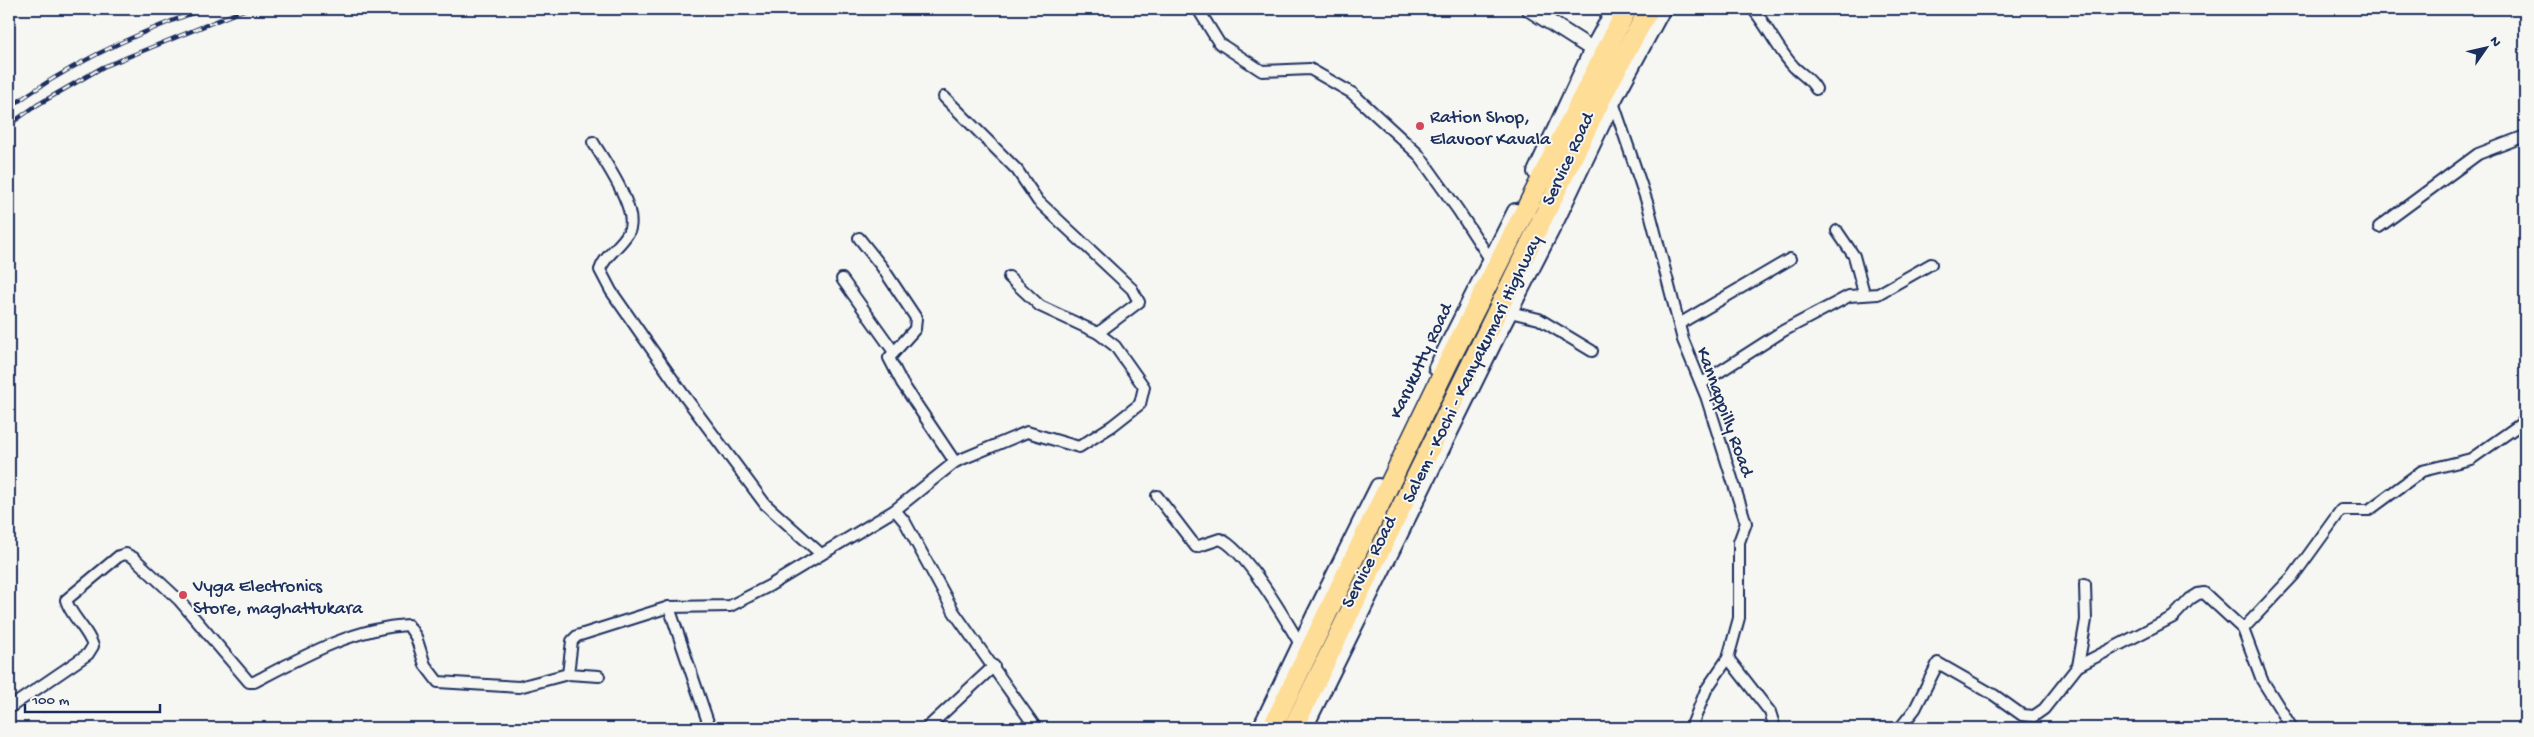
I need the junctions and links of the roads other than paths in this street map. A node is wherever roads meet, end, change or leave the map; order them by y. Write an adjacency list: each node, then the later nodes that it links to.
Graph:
1 (1198, 9): 17 (street)
2 (1529, 9): 8 (street)
3 (1614, 9): 8 (street, Karukutty Road)
4 (1627, 9): 8 (highway, Salem - Kochi - Kanyakumari Highway)
5 (1648, 9): 10 (highway, Salem - Kochi - Kanyakumari Highway)
6 (1663, 9): 10 (street, Service Road)
7 (1753, 9): 9 (street)
8 (1597, 53): 17 (street, Karukutty Road); 48 (highway, Salem - Kochi - Kanyakumari Highway)
9 (1816, 89)
10 (1610, 94): 23 (street, Service Road); 24 (street, Kannappilly Road); 49 (highway, Salem - Kochi - Kanyakumari Highway)
11 (944, 97): 25 (street)
12 (2525, 136): 14 (street)
13 (593, 142): 33 (street)
14 (2379, 227)
15 (1837, 231): 22 (street)
16 (859, 238): 27 (street)
17 (1490, 259): 37 (street, Karukutty Road)
18 (1790, 259): 24 (street)
19 (1930, 264): 22 (street)
20 (1009, 277): 25 (street)
21 (842, 278): 27 (street)
22 (1864, 293): 28 (street)
23 (1510, 312): 26 (street); 50 (street, Service Road)
24 (1679, 324): 28 (street, Kannappilly Road)
25 (1098, 333): 30 (street)
26 (1592, 351)
27 (894, 352): 30 (street)
28 (1702, 383): 38 (street, Kannappilly Road)
29 (2525, 421): 36 (street)
30 (955, 462): 32 (street)
31 (1157, 496): 37 (street)
32 (895, 510): 33 (street); 39 (street)
33 (821, 554): 35 (street)
34 (2085, 584): 40 (street)
35 (668, 607): 41 (street); 44 (street)
36 (2243, 629): 40 (street); 54 (street)
37 (1300, 644): 47 (street, Karukutty Road)
38 (1728, 658): 51 (street, Kannappilly Road); 52 (street)
39 (994, 666): 45 (street); 46 (street)
40 (2078, 666): 53 (street)
41 (568, 674): 42 (street); 43 (street)
42 (599, 676)
43 (9, 708)
44 (710, 728)
45 (927, 728)
46 (1036, 728)
47 (1260, 728)
48 (1272, 728)
49 (1293, 728)
50 (1306, 728)
51 (1691, 728)
52 (1775, 728)
53 (1900, 728)
54 (2292, 728)

